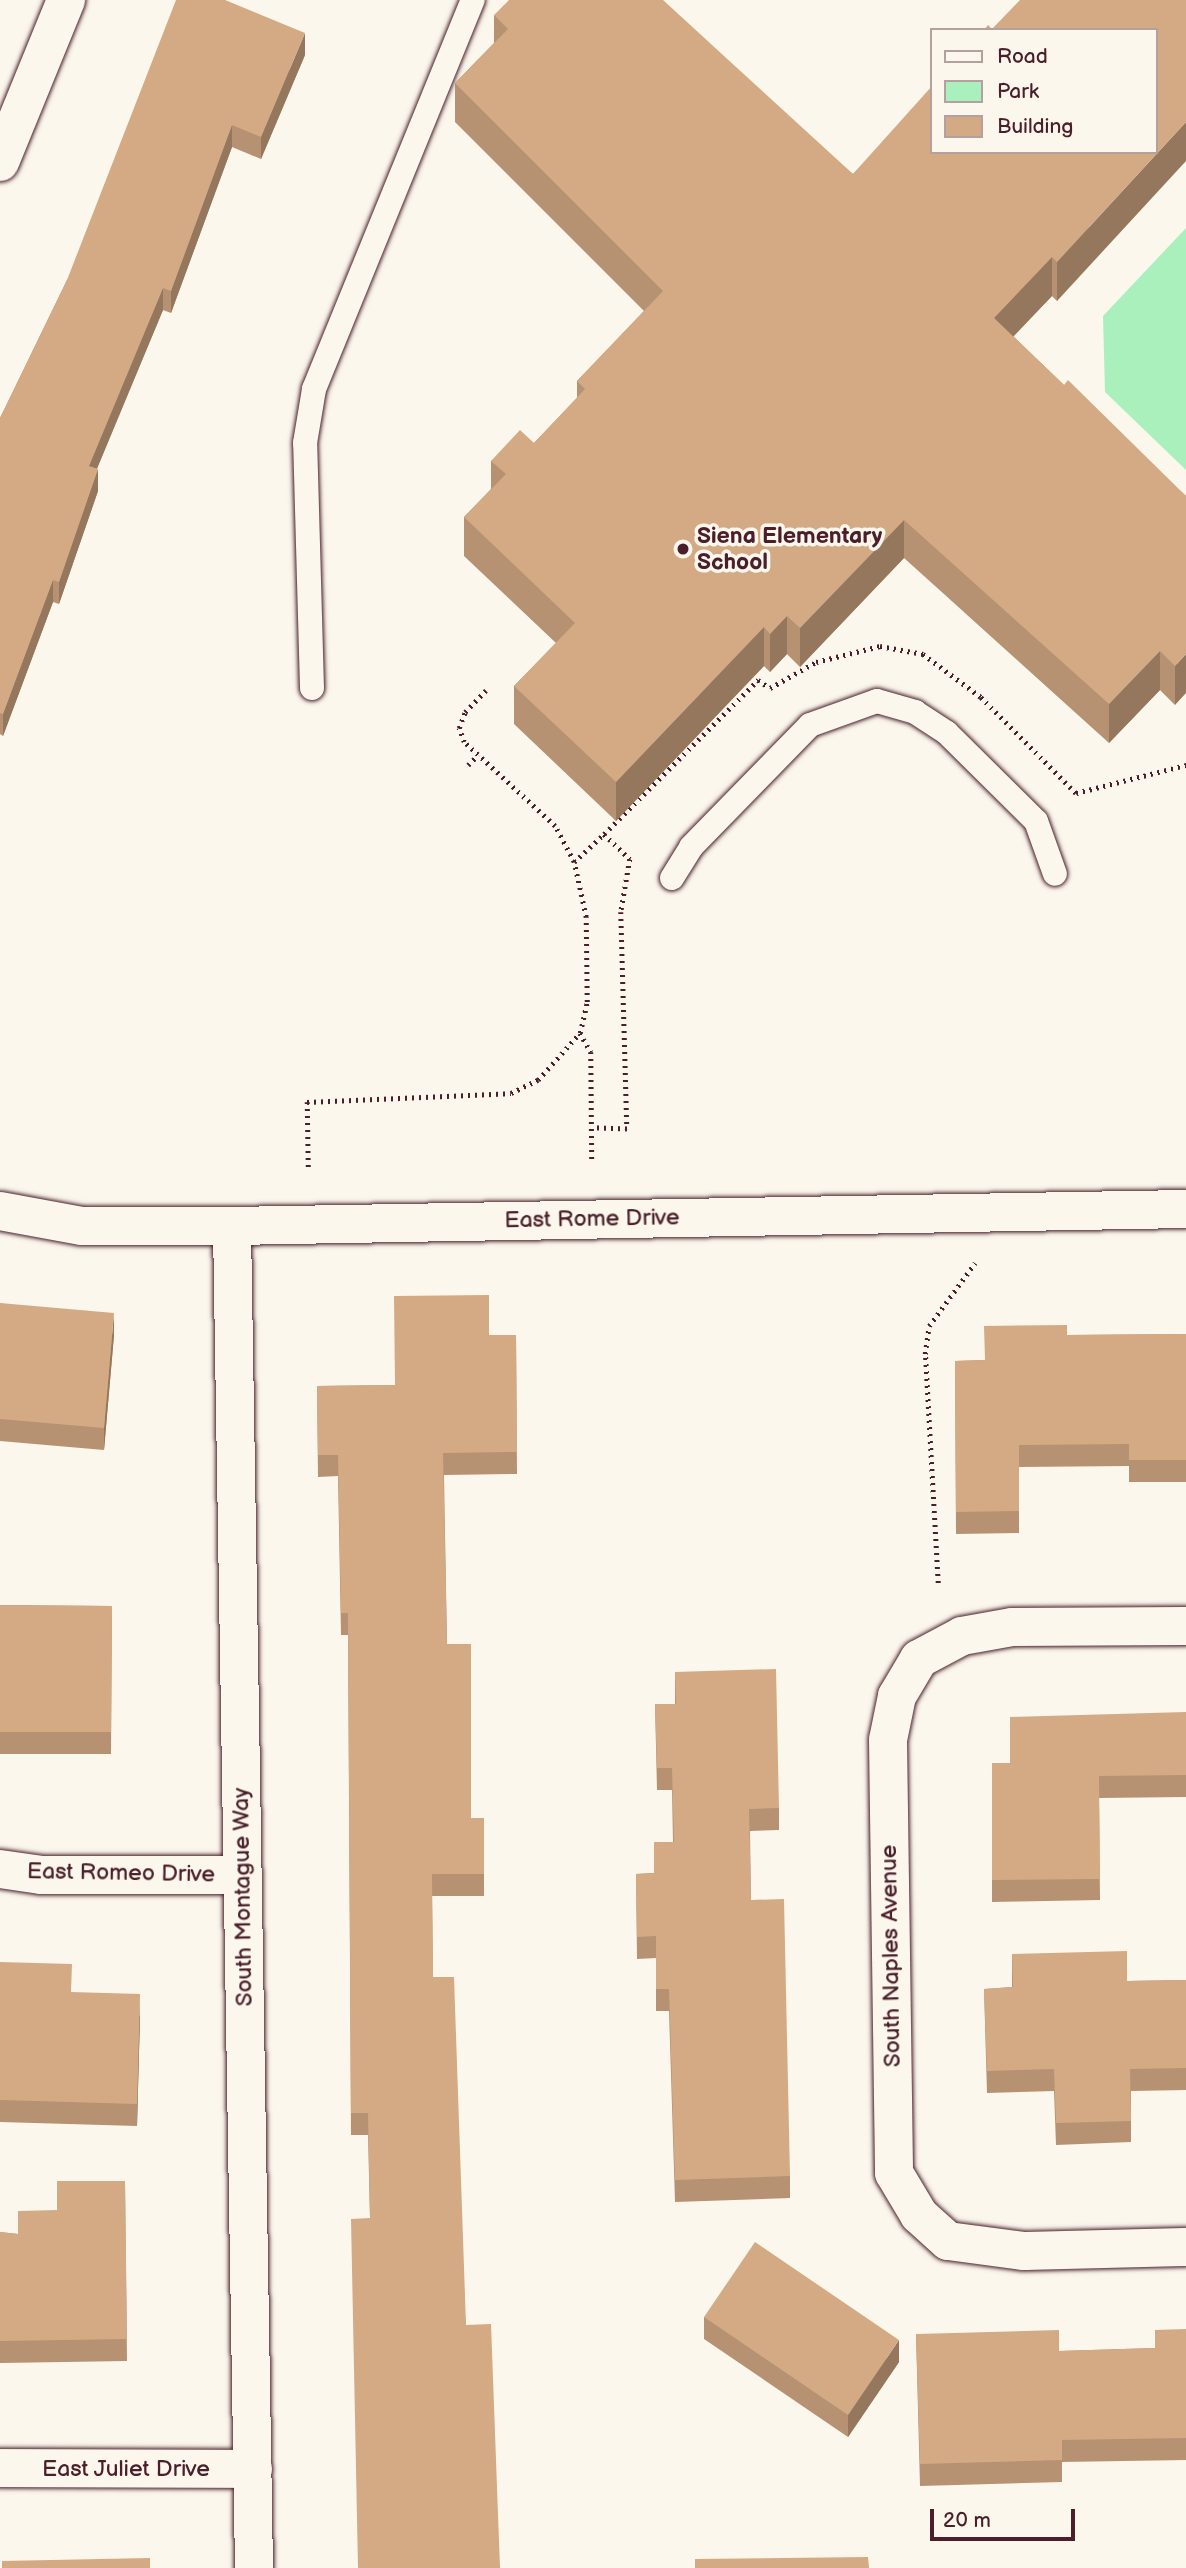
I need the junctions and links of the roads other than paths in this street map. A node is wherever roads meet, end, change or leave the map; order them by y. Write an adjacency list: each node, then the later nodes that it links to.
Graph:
1 (66, 0): 3 (street)
2 (473, 0): 4 (lane)
3 (0, 162)
4 (312, 688)
5 (1055, 874): 6 (lane)
6 (672, 878)
7 (1186, 1209): 9 (street, East Rome Drive)
8 (0, 1211): 9 (street, East Rome Drive)
9 (232, 1226): 12 (street, South Montague Way)
10 (1186, 1626): 13 (street, South Naples Avenue)
11 (0, 1869): 12 (street, East Romeo Drive)
12 (242, 1875): 15 (street, South Montague Way)
13 (1186, 2248)
14 (0, 2468): 15 (street, East Juliet Drive)
15 (253, 2469): 16 (street, South Montague Way)
16 (254, 2568)

